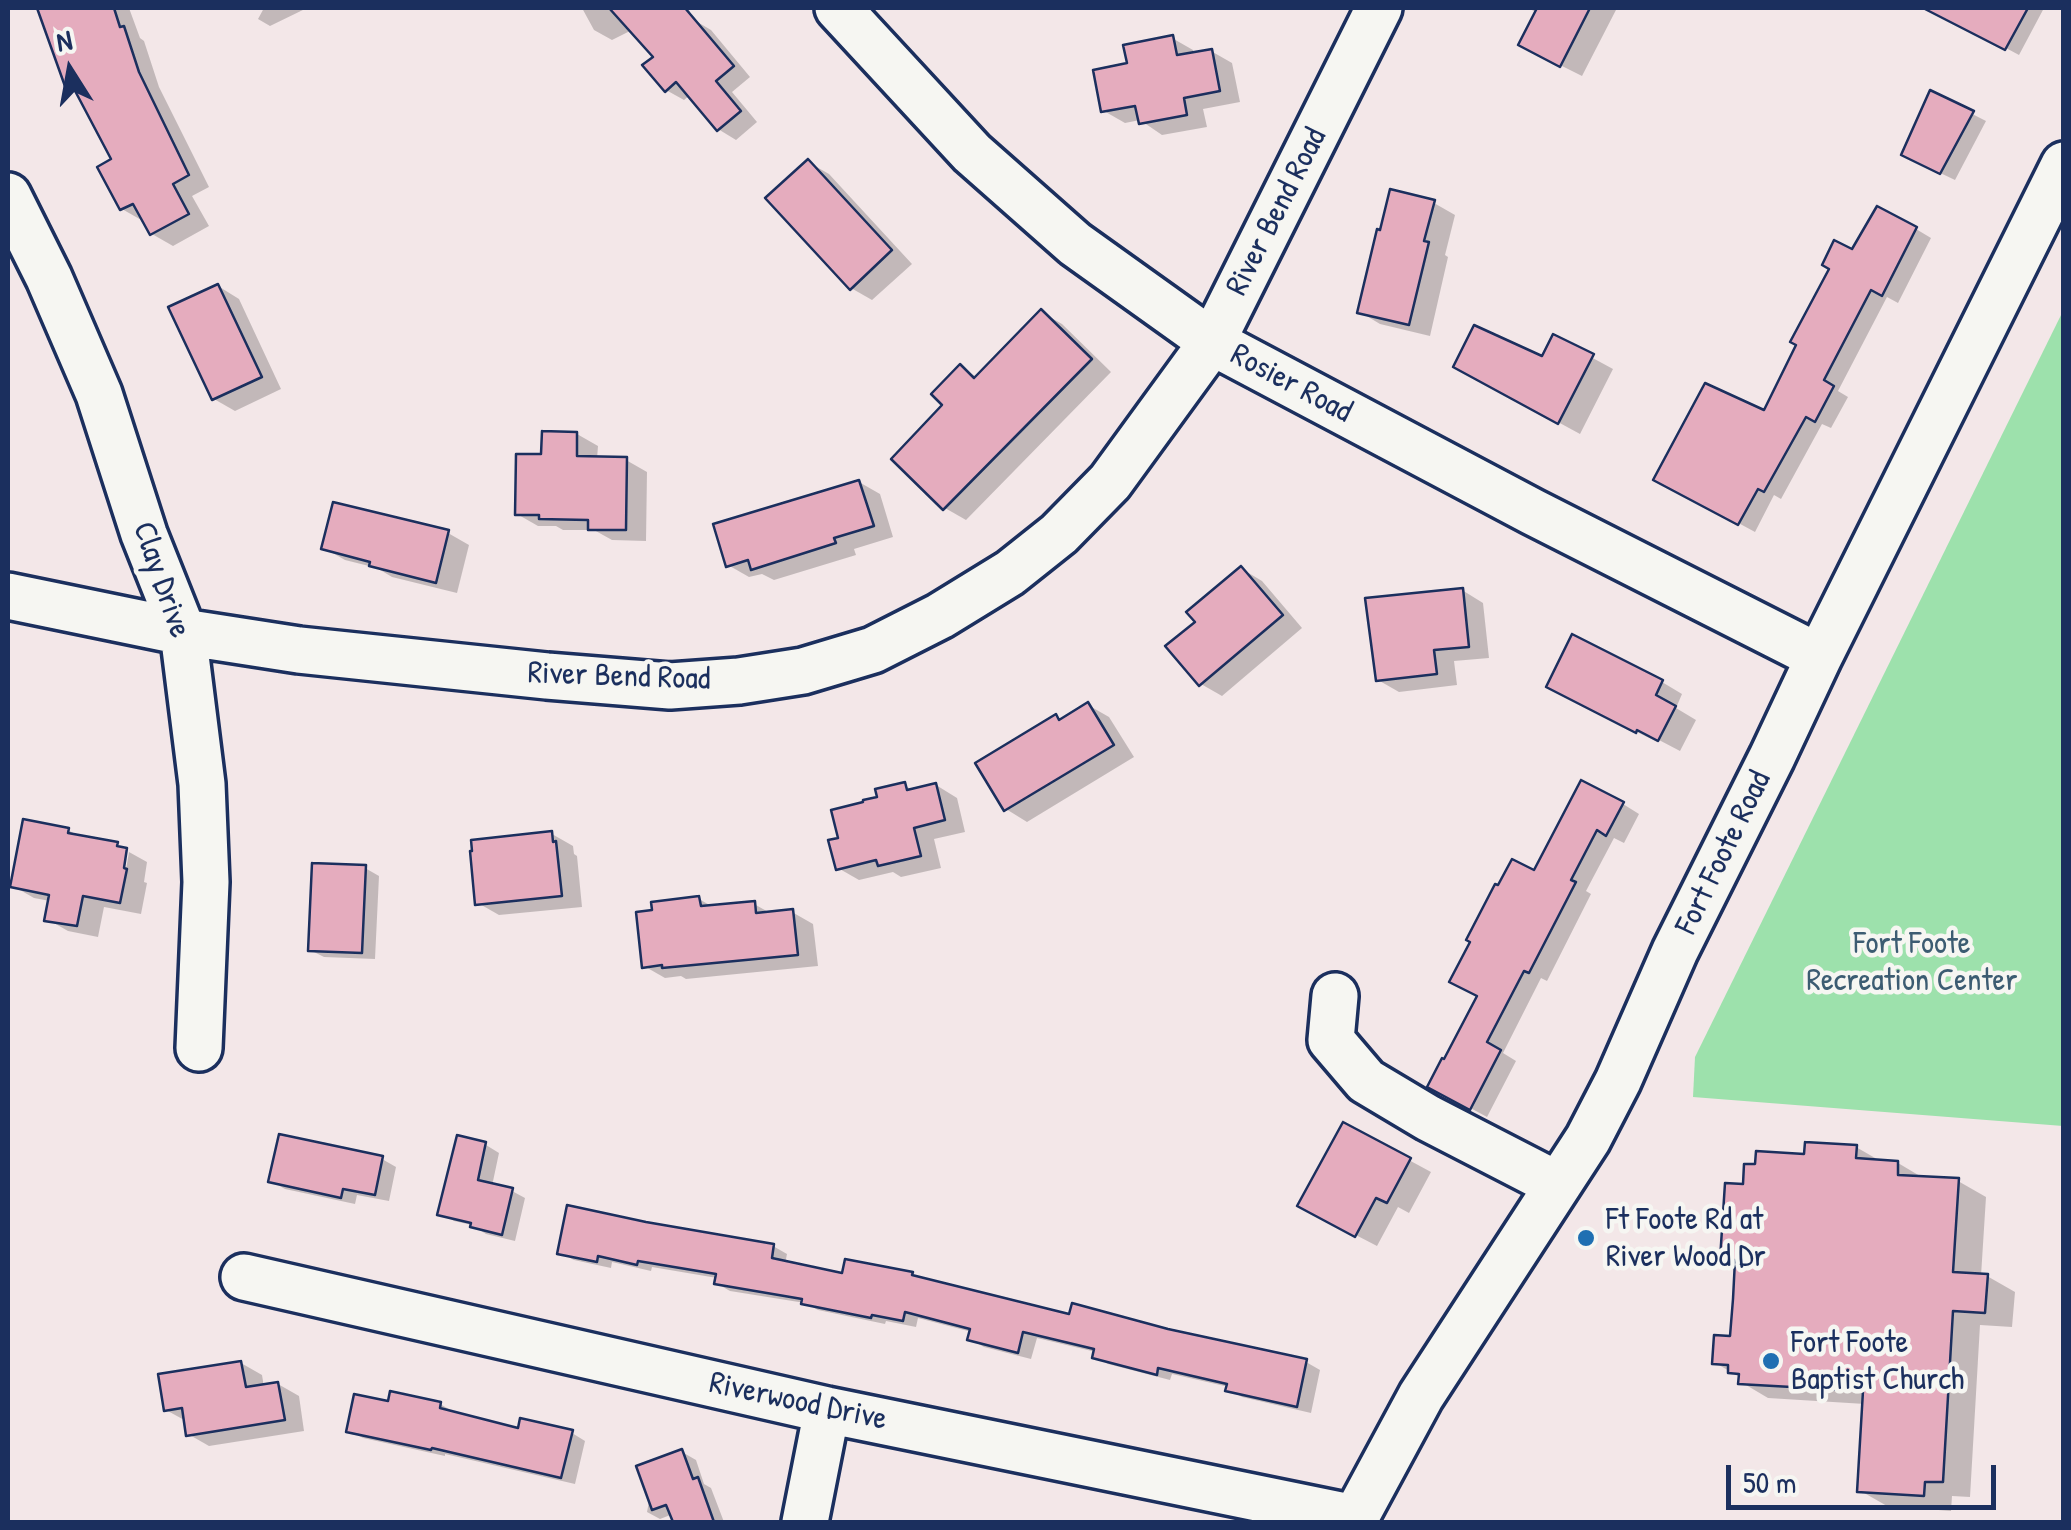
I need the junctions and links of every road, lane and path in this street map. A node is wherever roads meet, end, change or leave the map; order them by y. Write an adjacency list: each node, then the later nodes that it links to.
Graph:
1 (838, 8): 5 (street, Rosier Road)
2 (1379, 8): 5 (street, River Bend Road)
3 (2064, 165): 8 (street, Fort Foote Road)
4 (8, 196): 7 (street, Clay Drive)
5 (1212, 342): 7 (street, River Bend Road); 8 (street, Rosier Road)
6 (8, 596): 7 (street, River Bend Road)
7 (183, 632): 10 (street, Clay Drive)
8 (1819, 657): 11 (street, Fort Foote Road)
9 (1336, 996): 11 (street)
10 (199, 1048)
11 (1558, 1185): 14 (street, Fort Foote Road)
12 (244, 1277): 13 (street, Riverwood Drive)
13 (827, 1410): 14 (street, Riverwood Drive); 15 (street)
14 (1354, 1520)
15 (804, 1522)

